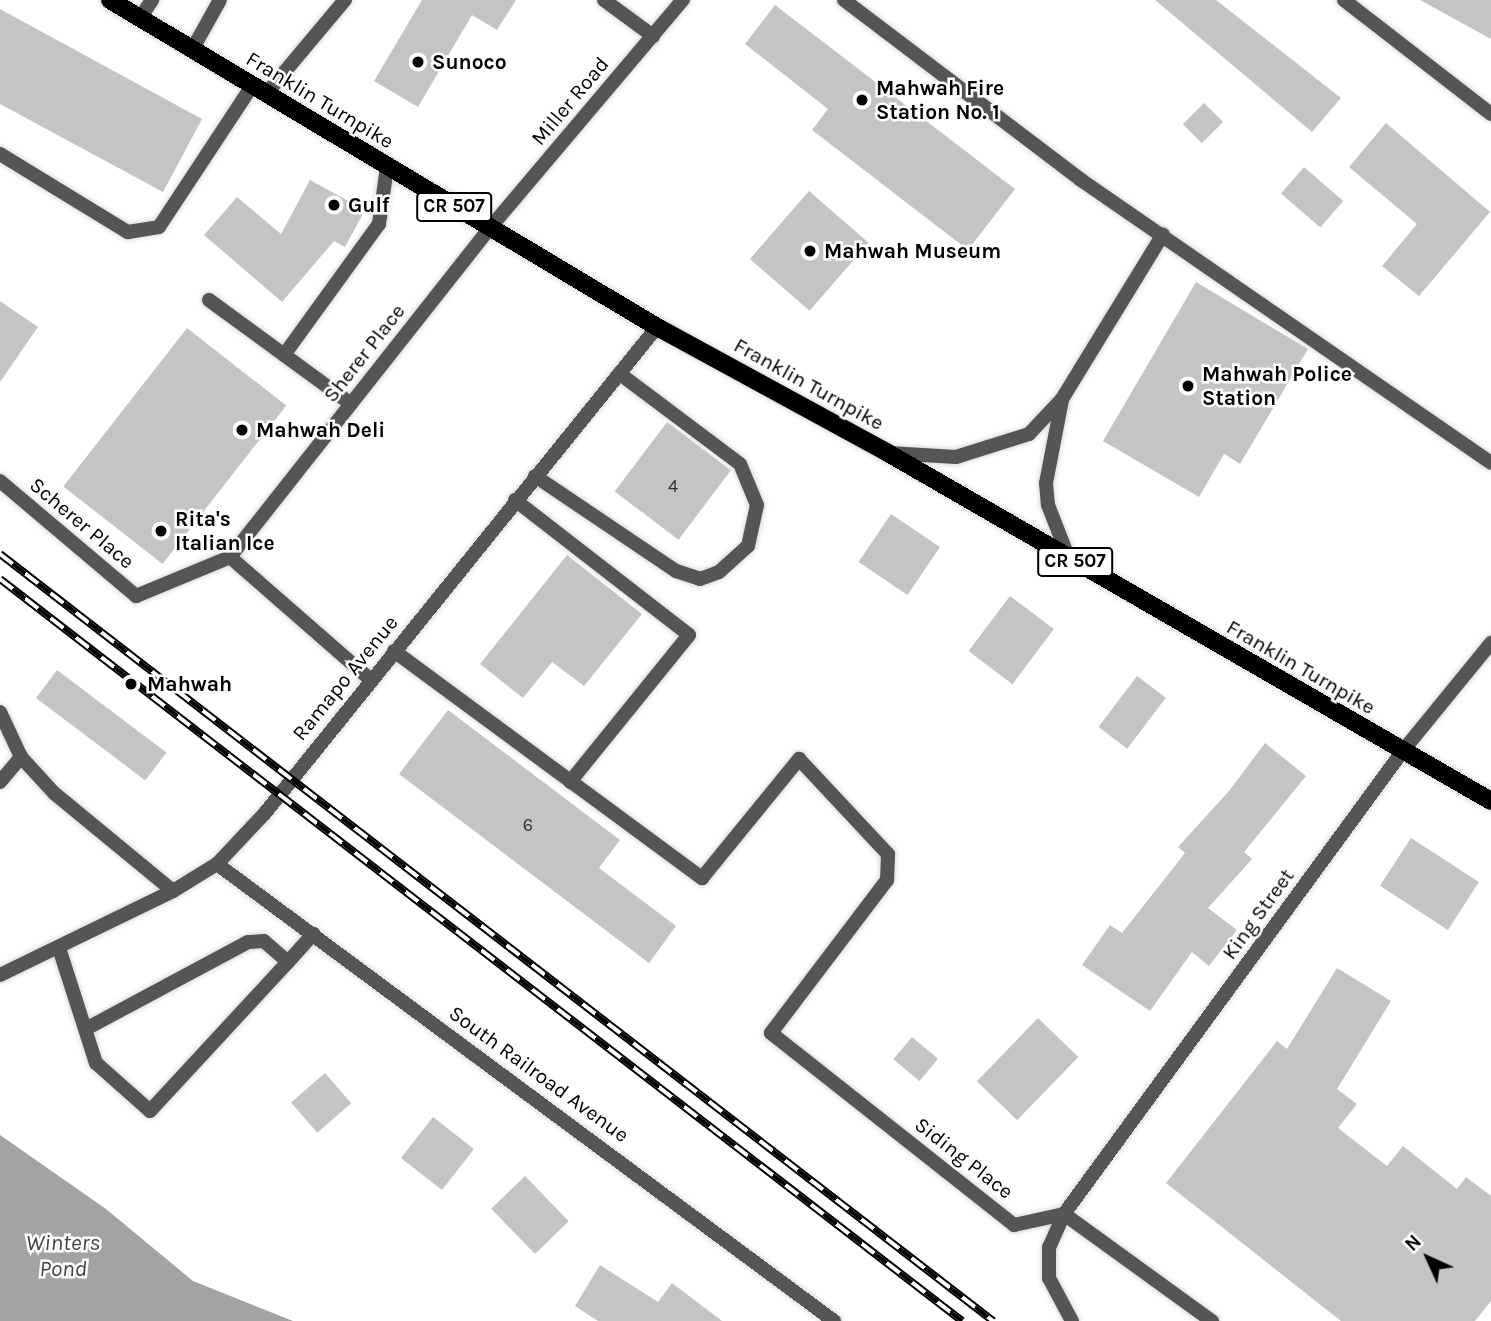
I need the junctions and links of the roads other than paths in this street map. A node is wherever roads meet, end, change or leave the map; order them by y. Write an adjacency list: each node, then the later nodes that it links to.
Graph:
1 (110, 0): 9 (main road, Franklin Turnpike / CR 507)
2 (152, 0): 9 (street)
3 (220, 0): 11 (street)
4 (345, 0): 12 (street)
5 (604, 0): 10 (street)
6 (683, 0): 10 (street, Miller Road)
7 (845, 0): 17 (street)
8 (1344, 0): 13 (street)
9 (140, 18): 11 (main road, Franklin Turnpike / CR 507)
10 (653, 36): 16 (street, Miller Road)
11 (192, 50): 12 (main road, Franklin Turnpike / CR 507)
12 (259, 90): 14 (street); 15 (main road, Franklin Turnpike / CR 507)
13 (1491, 114)
14 (0, 154)
15 (387, 167): 16 (main road, Franklin Turnpike / CR 507); 20 (street)
16 (490, 228): 19 (main road, Franklin Turnpike / CR 507); 23 (street, Sherer Place)
17 (1163, 234): 22 (street); 25 (street)
18 (209, 300): 20 (street)
19 (657, 327): 21 (street, Ramapo Avenue); 24 (main road, Franklin Turnpike / CR 507)
20 (284, 355): 23 (street)
21 (619, 373): 26 (street, Ramapo Avenue); 26 (street)
22 (1062, 399): 24 (street); 30 (street)
23 (351, 404): 29 (street, Sherer Place)
24 (888, 453): 30 (main road, Franklin Turnpike / CR 507)
25 (1491, 463)
26 (535, 476): 28 (street, Ramapo Avenue)
27 (0, 481): 31 (street, Scherer Place)
28 (515, 500): 33 (street, Ramapo Avenue); 39 (street)
29 (230, 557): 31 (street, Sherer Place); 34 (street)
30 (1069, 559): 36 (main road, Franklin Turnpike / CR 507)
31 (136, 596)
32 (1491, 643): 36 (street, King Street)
33 (394, 650): 34 (street, Ramapo Avenue); 39 (street)
34 (371, 680): 41 (street, Ramapo Avenue)
35 (0, 712): 37 (street)
36 (1402, 752): 40 (main road, Franklin Turnpike / CR 507); 48 (street, King Street)
37 (21, 757): 38 (street); 42 (street)
38 (0, 782)
39 (570, 782): 48 (street, Siding Place)
40 (1491, 801)
41 (217, 864): 42 (street, Ramapo Avenue); 43 (street, South Railroad Avenue)
42 (173, 891): 44 (street, Ramapo Avenue)
43 (313, 934): 45 (street); 49 (street, South Railroad Avenue)
44 (59, 948): 46 (street, Ramapo Avenue); 47 (street)
45 (288, 962): 47 (street); 47 (street)
46 (0, 975)
47 (86, 1029)
48 (1064, 1214): 50 (street, King Street); 51 (street)
49 (834, 1321)
50 (1072, 1321)
51 (1212, 1321)

